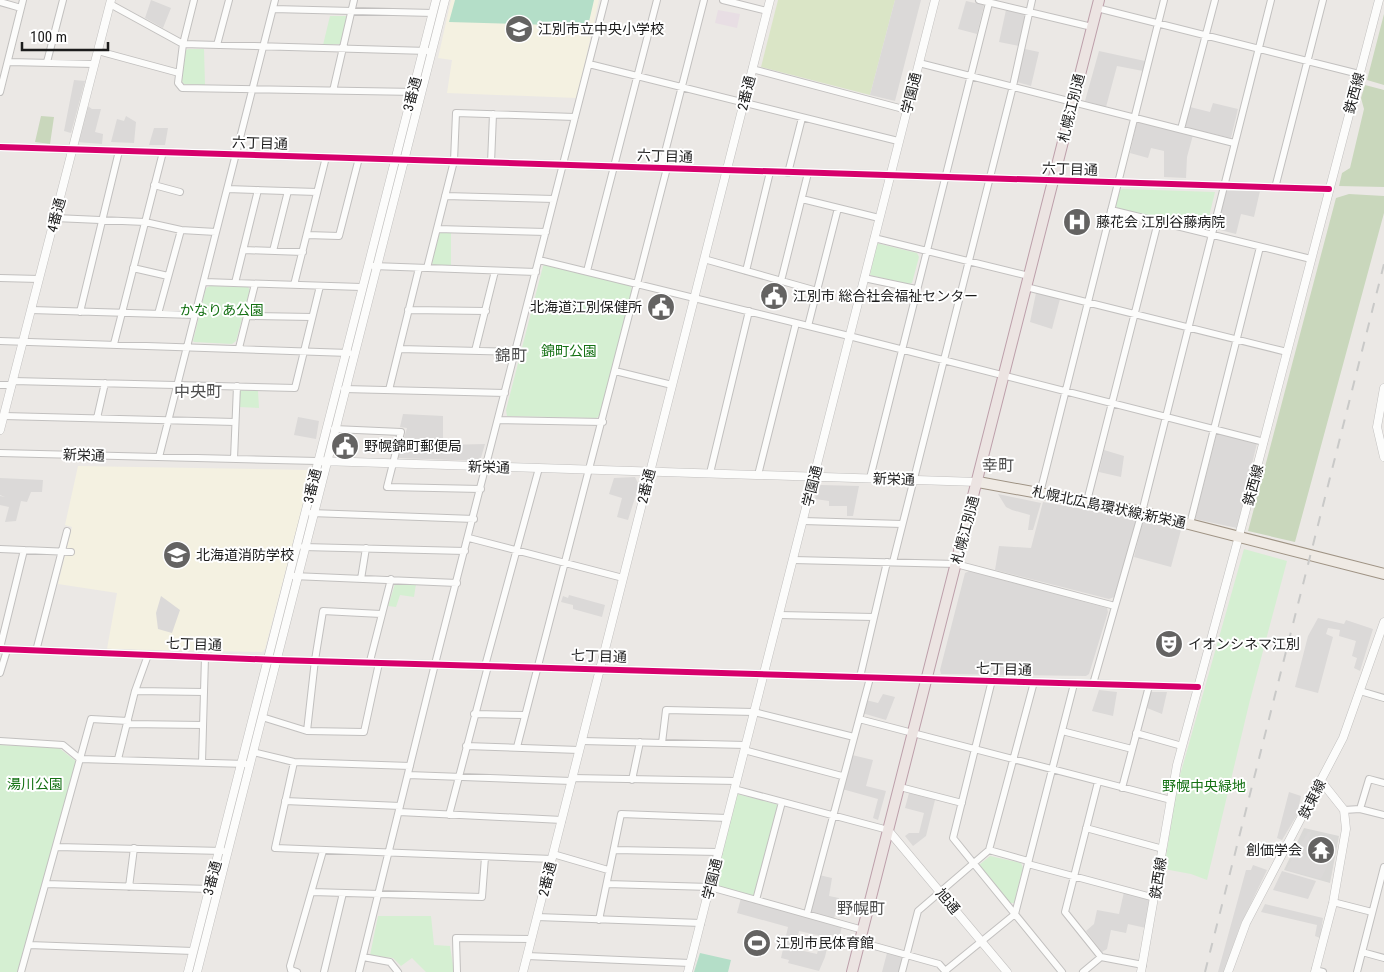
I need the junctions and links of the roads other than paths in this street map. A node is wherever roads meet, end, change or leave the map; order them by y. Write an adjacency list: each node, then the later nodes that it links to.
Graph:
1 (23, 0): 25 (street)
2 (63, 0): 44 (street)
3 (194, 0): 34 (street)
4 (229, 0): 35 (street)
5 (275, 0): 26 (street)
6 (354, 0): 28 (street)
7 (436, 0): 30 (street, 3番通)
8 (445, 0): 41 (street, 3番通)
9 (605, 0): 47 (street)
10 (657, 0): 52 (street)
11 (704, 0): 54 (street)
12 (723, 0): 27 (street)
13 (770, 0): 27 (street, 2番通)
14 (935, 0): 45 (street, 学園通)
15 (1032, 0): 29 (street)
16 (1164, 0): 31 (street)
17 (1215, 0): 33 (street)
18 (1271, 0): 37 (street)
19 (1323, 0): 42 (street)
20 (1379, 0): 50 (street, 鉄西線)
21 (985, 1): 29 (street); 51 (street)
22 (0, 2): 25 (street)
23 (110, 2): 34 (street); 39 (street, 4番通)
24 (1098, 4): 31 (street); 32 (highway, 札幌江別通)
25 (21, 8): 43 (street)
26 (273, 9): 28 (street); 36 (street)
27 (767, 10): 48 (street, 2番通)
28 (352, 11): 30 (street); 38 (street)
29 (1029, 12): 32 (street); 53 (street)
30 (433, 13): 40 (street, 3番通)
31 (1158, 23): 33 (street); 65 (street)
32 (1092, 27): 60 (highway, 札幌江別通)
33 (1206, 35): 37 (street); 67 (street)
34 (183, 44): 35 (street); 49 (street)
35 (218, 46): 36 (street)
36 (263, 47): 38 (street); 55 (street)
37 (1258, 49): 42 (street); 69 (street)
38 (342, 50): 40 (street); 56 (street)
39 (98, 51): 46 (street, 4番通); 49 (street)
40 (423, 51): 41 (street); 57 (street, 3番通)
41 (432, 52): 59 (street, 3番通)
42 (1308, 61): 50 (street); 95 (street)
43 (9, 62): 44 (street); 58 (street)
44 (46, 62): 46 (street)
45 (918, 63): 51 (street); 62 (street, 学園通)
46 (94, 64): 71 (street, 4番通)
47 (589, 64): 52 (street); 64 (street)
48 (752, 69): 61 (street, 2番通); 62 (street)
49 (180, 73): 55 (street)
50 (1359, 74): 97 (street, 鉄西線)
51 (971, 75): 53 (street); 89 (street)
52 (638, 76): 54 (street); 82 (street)
53 (1013, 86): 60 (street); 90 (street)
54 (681, 88): 61 (street); 83 (street)
55 (252, 90): 56 (street); 74 (street)
56 (333, 90): 57 (street)
57 (412, 91): 59 (street); 77 (street, 3番通)
58 (0, 92)
59 (421, 92): 78 (street, 3番通)
60 (1073, 100): 65 (street); 91 (highway, 札幌江別通)
61 (744, 104): 66 (street); 84 (street, 2番通)
62 (907, 110): 68 (street, 学園通)
63 (493, 114): 64 (street); 79 (street); 80 (street)
64 (575, 117): 81 (street)
65 (1134, 117): 67 (street); 92 (street)
66 (802, 118): 68 (street); 86 (street)
67 (1181, 129): 69 (street)
68 (898, 141): 88 (street, 学園通)
69 (1234, 143): 94 (street)
70 (0, 147): 71 (street, 六丁目通)
71 (73, 150): 72 (street, 六丁目通); 107 (street, 4番通)
72 (119, 151): 73 (street, 六丁目通); 109 (street)
73 (163, 152): 74 (street, 六丁目通); 93 (street)
74 (236, 155): 75 (street, 六丁目通); 96 (street)
75 (326, 157): 76 (street, 六丁目通); 101 (street)
76 (359, 158): 77 (street, 六丁目通); 117 (street)
77 (394, 159): 78 (street, 六丁目通); 128 (street, 3番通)
78 (403, 160): 79 (street, 六丁目通); 129 (street, 3番通)
79 (454, 161): 80 (street, 六丁目通); 102 (street)
80 (491, 162): 81 (street, 六丁目通)
81 (563, 165): 82 (street, 六丁目通); 103 (street)
82 (616, 167): 83 (street, 六丁目通); 136 (street)
83 (664, 168): 84 (street, 六丁目通); 146 (street)
84 (727, 170): 85 (street, 六丁目通); 124 (street, 2番通)
85 (770, 172): 86 (street, 六丁目通); 134 (street)
86 (788, 172): 87 (street, 六丁目通)
87 (808, 174): 88 (street, 六丁目通); 104 (street)
88 (890, 176): 89 (street, 六丁目通); 108 (street, 学園通)
89 (944, 178): 90 (street, 六丁目通); 122 (street)
90 (990, 180): 91 (street, 六丁目通); 127 (street)
91 (1053, 180): 92 (street, 六丁目通); 143 (highway, 札幌江別通)
92 (1117, 184): 94 (street, 六丁目通); 106 (street)
93 (154, 185): 100 (street); 110 (street)
94 (1223, 186): 95 (street, 六丁目通); 116 (street)
95 (1276, 188): 97 (street, 六丁目通)
96 (227, 189): 98 (street); 114 (street)
97 (1329, 189): 125 (street, 鉄西線)
98 (258, 190): 99 (street); 120 (street)
99 (288, 191): 101 (street); 121 (street)
100 (180, 192)
101 (317, 192): 117 (street)
102 (445, 196): 103 (street); 112 (street)
103 (554, 199): 115 (street)
104 (802, 199): 105 (street); 141 (street)
105 (838, 208): 108 (street); 151 (street)
106 (1111, 210): 111 (street); 153 (street)
107 (55, 218): 109 (street); 140 (street, 4番通)
108 (879, 218): 118 (street, 学園通)
109 (104, 220): 110 (street); 158 (street)
110 (145, 222): 113 (street); 130 (street)
111 (1158, 222): 116 (street); 161 (street)
112 (437, 229): 115 (street); 132 (street)
113 (181, 230): 114 (street); 137 (street)
114 (216, 232): 142 (street)
115 (546, 232): 126 (street)
116 (1211, 234): 119 (street); 167 (street)
117 (307, 235): 123 (street)
118 (874, 238): 122 (street); 139 (street, 学園通)
119 (1260, 247): 125 (street); 169 (street)
120 (243, 250): 121 (street); 144 (street)
121 (273, 251): 123 (street)
122 (926, 251): 127 (street); 150 (street)
123 (302, 252): 147 (street)
124 (704, 259): 134 (street); 152 (street, 2番通)
125 (1311, 259): 180 (street, 鉄西線)
126 (539, 260): 135 (street); 136 (street)
127 (969, 262): 143 (street); 182 (street)
128 (366, 266): 129 (street); 149 (street, 3番通)
129 (376, 266): 131 (street); 181 (street, 3番通)
130 (133, 268): 137 (street); 159 (street)
131 (418, 268): 132 (street); 155 (street)
132 (427, 268): 133 (street)
133 (495, 271): 135 (street); 156 (street)
134 (746, 271): 141 (street)
135 (536, 272): 179 (street)
136 (587, 272): 146 (street)
137 (168, 276): 160 (street)
138 (0, 278): 140 (street)
139 (864, 278): 150 (street); 168 (street, 学園通)
140 (39, 279): 154 (street, 4番通)
141 (782, 281): 151 (street)
142 (204, 282): 144 (street); 162 (street)
143 (1028, 282): 153 (street); 184 (highway, 札幌江別通)
144 (235, 283): 145 (street)
145 (255, 284): 147 (street); 163 (street)
146 (638, 284): 152 (street); 183 (street)
147 (294, 285): 148 (street)
148 (320, 286): 149 (street); 164 (street)
149 (361, 287): 181 (street, 3番通)
150 (916, 289): 176 (street)
151 (817, 291): 166 (street)
152 (694, 297): 157 (street); 189 (street, 2番通)
153 (1088, 302): 161 (street); 194 (street)
154 (31, 310): 158 (street); 171 (street, 4番通)
155 (408, 310): 156 (street); 175 (street)
156 (486, 311): 178 (street)
157 (749, 311): 165 (street); 218 (street)
158 (80, 312): 159 (street)
159 (122, 313): 160 (street); 172 (street)
160 (158, 314): 162 (street)
161 (1135, 314): 167 (street); 196 (street)
162 (195, 315): 173 (street)
163 (247, 316): 164 (street); 174 (street)
164 (312, 317): 177 (street)
165 (796, 322): 166 (street); 219 (street)
166 (808, 326): 168 (street)
167 (1187, 327): 169 (street); 198 (street)
168 (849, 336): 176 (street); 220 (street, 学園通)
169 (1237, 340): 180 (street); 205 (street)
170 (0, 341): 171 (street)
171 (23, 342): 172 (street); 185 (street, 4番通)
172 (114, 344): 173 (street)
173 (187, 347): 174 (street); 188 (street)
174 (239, 348): 177 (street)
175 (398, 349): 178 (street); 193 (street)
176 (901, 349): 182 (street); 221 (street)
177 (304, 351): 181 (street); 190 (street)
178 (476, 351): 179 (street)
179 (516, 352): 195 (street)
180 (1287, 352): 207 (street, 鉄西線)
181 (349, 353): 192 (street, 3番通); 212 (street, 3番通)
182 (944, 360): 184 (street); 222 (street)
183 (616, 371): 189 (street); 203 (street)
184 (1005, 375): 194 (street); 223 (highway, 札幌江別通)
185 (12, 383): 186 (street); 187 (street); 197 (street, 4番通)
186 (105, 383): 188 (street); 199 (street)
187 (0, 385)
188 (178, 385): 190 (street); 200 (street)
189 (672, 385): 217 (street, 2番通)
190 (236, 386): 202 (street)
191 (1384, 388): 210 (street)
192 (344, 389): 193 (street); 204 (street, 3番通)
193 (388, 390): 195 (street)
194 (1066, 392): 196 (street); 225 (street)
195 (506, 393): 201 (street)
196 (1112, 404): 198 (street); 226 (street)
197 (4, 416): 199 (street); 206 (street, 4番通)
198 (1166, 417): 205 (street); 228 (street)
199 (98, 418): 200 (street)
200 (169, 420): 202 (street); 209 (street)
201 (499, 420): 203 (street); 214 (street)
202 (235, 422): 211 (street)
203 (602, 422): 216 (street)
204 (334, 429): 212 (street, 3番通); 213 (street)
205 (1214, 429): 207 (street); 232 (street)
206 (0, 430)
207 (1264, 442): 234 (street, 鉄西線)
208 (0, 453): 209 (street, 新栄通)
209 (159, 457): 211 (street, 新栄通)
210 (1384, 457)
211 (234, 459): 212 (street, 新栄通)
212 (321, 461): 213 (street, 新栄通); 227 (street, 3番通); 249 (street, 3番通)
213 (393, 464): 214 (street, 新栄通); 224 (street)
214 (487, 467): 215 (street, 新栄通); 224 (street)
215 (539, 468): 216 (street, 新栄通); 240 (street)
216 (591, 470): 217 (street, 新栄通); 246 (street)
217 (650, 472): 218 (street, 新栄通); 250 (street, 2番通)
218 (710, 473): 219 (street, 新栄通)
219 (758, 475): 220 (street, 新栄通)
220 (814, 476): 221 (street, 新栄通); 230 (street, 学園通)
221 (870, 478): 222 (street, 新栄通)
222 (913, 480): 223 (street, 新栄通); 231 (street)
223 (978, 482): 225 (main road, 札幌北広島環状線;新栄通); 247 (highway, 札幌江別通)
224 (481, 489): 229 (street)
225 (1040, 493): 226 (main road, 札幌北広島環状線;新栄通)
226 (1087, 501): 228 (main road, 札幌北広島環状線;新栄通)
227 (312, 512): 229 (street); 236 (street, 3番通)
228 (1142, 512): 232 (main road, 札幌北広島環状線;新栄通); 254 (street)
229 (474, 519): 235 (street)
230 (803, 521): 231 (street); 244 (street, 学園通)
231 (902, 524): 245 (street)
232 (1190, 524): 234 (main road, 札幌北広島環状線;新栄通)
233 (67, 531): 242 (street)
234 (1239, 536): 248 (main road, 札幌北広島環状線;新栄通); 281 (street, 鉄西線)
235 (469, 538): 240 (street); 241 (street)
236 (303, 547): 237 (street); 249 (street, 3番通)
237 (366, 548): 241 (street); 251 (street)
238 (0, 549): 239 (street)
239 (24, 550): 242 (street); 259 (street)
240 (518, 550): 246 (street); 268 (street)
241 (465, 551): 253 (street)
242 (61, 552): 243 (street); 260 (street)
243 (71, 552)
244 (793, 560): 245 (street); 256 (street, 学園通)
245 (890, 562): 247 (street); 257 (street)
246 (563, 564): 250 (street); 269 (street)
247 (956, 564): 254 (street); 275 (highway, 札幌江別通)
248 (1384, 574)
249 (293, 576): 251 (street); 263 (street, 3番通)
250 (623, 578): 270 (street, 2番通)
251 (361, 579): 252 (street)
252 (391, 579): 253 (street); 255 (street)
253 (457, 583): 267 (street)
254 (1115, 606): 279 (street)
255 (381, 614): 264 (street); 265 (street)
256 (779, 615): 257 (street); 272 (street, 学園通)
257 (874, 617): 273 (street)
258 (1384, 622): 283 (street, 鉄東線)
259 (2, 649): 260 (street, 七丁目通); 271 (street)
260 (36, 651): 261 (street, 七丁目通)
261 (148, 655): 262 (street, 七丁目通); 282 (street)
262 (204, 657): 263 (street, 七丁目通); 284 (street)
263 (273, 659): 264 (street, 七丁目通); 289 (street, 3番通); 315 (street, 3番通)
264 (315, 660): 265 (street, 七丁目通); 293 (street)
265 (370, 662): 266 (street, 七丁目通)
266 (379, 663): 267 (street, 七丁目通); 293 (street)
267 (435, 664): 268 (street, 七丁目通); 317 (street)
268 (487, 666): 269 (street, 七丁目通); 287 (street)
269 (538, 666): 270 (street, 七丁目通); 288 (street)
270 (600, 668): 272 (street, 七丁目通); 299 (street, 2番通)
271 (0, 673)
272 (764, 674): 273 (street, 七丁目通); 286 (street, 学園通)
273 (860, 677): 274 (street, 七丁目通)
274 (870, 678): 275 (street, 七丁目通); 290 (street)
275 (927, 678): 276 (street, 七丁目通); 296 (highway, 札幌江別通)
276 (992, 680): 277 (street, 七丁目通); 308 (street)
277 (1034, 682): 278 (street, 七丁目通); 312 (street)
278 (1074, 684): 279 (street, 七丁目通); 294 (street)
279 (1093, 684): 280 (street, 七丁目通)
280 (1149, 686): 281 (street, 七丁目通); 295 (street)
281 (1198, 687): 303 (street, 鉄西線)
282 (135, 691): 284 (street); 291 (street)
283 (1360, 691): 285 (street); 324 (street, 鉄東線)
284 (204, 692): 292 (street)
285 (1384, 698)
286 (754, 712): 297 (street); 301 (street); 304 (street, 学園通)
287 (474, 714): 288 (street); 302 (street)
288 (525, 715): 305 (street)
289 (262, 717): 293 (street); 309 (street, 3番通)
290 (859, 719): 296 (street); 297 (street)
291 (128, 722): 292 (street); 310 (street); 311 (street)
292 (203, 725): 313 (street)
293 (307, 730)
294 (1062, 731): 306 (street); 318 (street)
295 (1136, 733): 303 (street); 306 (street)
296 (914, 734): 308 (street); 328 (highway, 札幌江別通)
297 (854, 737): 321 (street)
298 (0, 741): 310 (street)
299 (582, 741): 300 (street); 307 (street, 2番通)
300 (640, 742): 301 (street); 323 (street)
301 (662, 743): 304 (street)
302 (466, 746): 305 (street); 320 (street)
303 (1182, 746): 330 (street, 鉄西線)
304 (745, 747): 321 (street); 327 (street, 学園通)
305 (518, 748): 307 (street)
306 (1132, 749): 329 (street)
307 (580, 750): 322 (street, 2番通)
308 (974, 750): 312 (street); 333 (street)
309 (253, 752): 314 (street); 316 (street, 3番通)
310 (80, 759): 311 (street); 344 (street)
311 (118, 759): 313 (street)
312 (1012, 759): 318 (street); 348 (street)
313 (202, 762): 315 (street)
314 (294, 762): 317 (street); 331 (street)
315 (242, 764): 316 (street); 349 (street, 3番通)
316 (250, 764): 349 (street, 3番通)
317 (410, 766): 319 (street)
318 (1052, 770): 325 (street); 356 (street)
319 (408, 775): 320 (street); 334 (street)
320 (458, 776): 322 (street); 337 (street)
321 (842, 776): 338 (street)
322 (572, 780): 323 (street); 341 (street, 2番通)
323 (632, 780): 327 (street)
324 (1321, 781): 336 (street); 409 (street, 鉄東線)
325 (1098, 782): 329 (street); 342 (street)
326 (1384, 784): 335 (street)
327 (736, 785): 332 (street); 340 (street, 学園通)
328 (900, 787): 333 (street); 343 (highway, 札幌江別通)
329 (1122, 788): 330 (street)
330 (1171, 800): 346 (street, 鉄西線)
331 (285, 801): 334 (street); 350 (street)
332 (782, 802): 338 (street); 370 (street)
333 (962, 803): 355 (street)
334 (400, 809): 337 (street); 352 (street)
335 (1360, 809): 336 (street); 339 (street)
336 (1344, 810): 371 (street)
337 (449, 815): 341 (street)
338 (832, 815): 343 (street); 373 (street)
339 (1384, 815)
340 (727, 818): 347 (street); 351 (street, 学園通)
341 (562, 820): 354 (street, 2番通)
342 (1086, 828): 346 (street); 359 (street)
343 (888, 830): 365 (street, 旭通); 378 (highway, 札幌江別通)
344 (57, 847): 345 (street); 360 (street)
345 (134, 848): 349 (street); 362 (street)
346 (1163, 849): 369 (street, 鉄西線)
347 (614, 850): 351 (street); 358 (street)
348 (989, 850): 355 (street); 356 (street)
349 (223, 851): 364 (street, 3番通); 395 (street, 3番通)
350 (322, 851): 352 (street); 366 (street)
351 (718, 852): 363 (street, 学園通)
352 (388, 854): 353 (street); 368 (street)
353 (485, 857): 354 (street); 368 (street)
354 (552, 857): 358 (street); 375 (street, 2番通)
355 (974, 863): 365 (street); 374 (street)
356 (1028, 863): 359 (street); 374 (street)
357 (1384, 867): 372 (street)
358 (608, 870): 361 (street)
359 (1074, 877): 369 (street); 388 (street)
360 (46, 884): 362 (street); 382 (street)
361 (608, 884): 363 (street); 376 (street)
362 (129, 886): 364 (street)
363 (710, 887): 370 (street); 377 (street, 学園通)
364 (209, 889): 383 (street, 3番通)
365 (940, 891): 381 (street, 旭通); 385 (street)
366 (312, 892): 367 (street); 396 (street)
367 (343, 893): 368 (street); 397 (street)
368 (378, 895): 387 (street)
369 (1155, 898): 391 (street, 鉄西線)
370 (756, 900): 373 (street)
371 (1333, 902): 372 (street); 392 (street)
372 (1372, 912): 384 (street)
373 (807, 914): 378 (street)
374 (1015, 914): 381 (street); 407 (street)
375 (537, 918): 376 (street); 379 (street, 2番通)
376 (598, 920): 377 (street)
377 (700, 923): 390 (street, 学園通)
378 (863, 930): 380 (highway, 札幌江別通)
379 (531, 939): 386 (street, 2番通); 400 (street)
380 (860, 942): 385 (street); 403 (highway, 札幌江別通)
381 (982, 942): 405 (street); 406 (street, 旭通)
382 (29, 945): 383 (street); 393 (street)
383 (193, 951): 394 (street, 3番通)
384 (1362, 952): 389 (street); 410 (street)
385 (907, 955): 404 (street); 405 (street)
386 (527, 956): 390 (street); 401 (street, 2番通)
387 (363, 957): 398 (street); 399 (street)
388 (1102, 957): 391 (street); 408 (street)
389 (1384, 958)
390 (690, 963): 402 (street, 学園通)
391 (1142, 969)
392 (1318, 971)
393 (22, 972)
394 (188, 972)
395 (197, 972)
396 (297, 972)
397 (324, 972)
398 (359, 972)
399 (398, 972)
400 (457, 972)
401 (523, 972)
402 (688, 972)
403 (852, 972)
404 (902, 972)
405 (946, 972)
406 (1006, 972)
407 (1062, 972)
408 (1083, 972)
409 (1228, 972)
410 (1357, 972)

